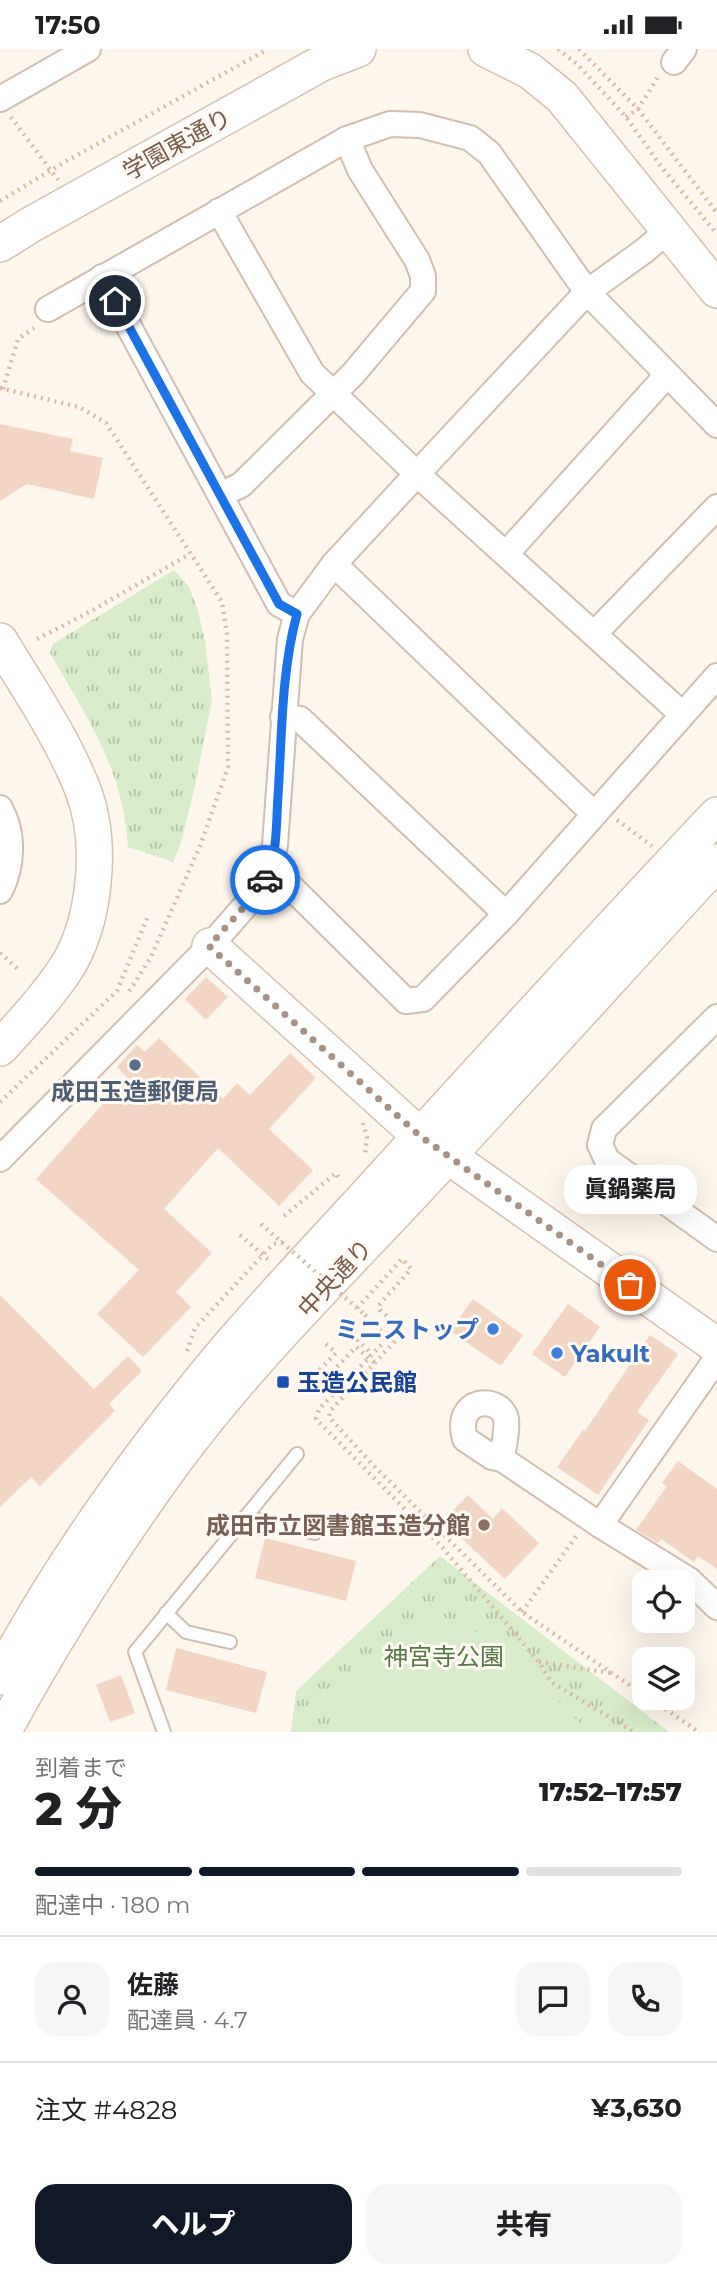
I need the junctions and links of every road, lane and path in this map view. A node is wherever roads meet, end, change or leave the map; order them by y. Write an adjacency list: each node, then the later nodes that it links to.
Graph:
1 (88, 49): 8 (street)
2 (268, 49): 13 (path)
3 (358, 49): 18 (street, 学園東通り)
4 (486, 49): 16 (street)
5 (558, 49): 10 (path)
6 (579, 49): 9 (path)
7 (679, 56): 9 (path)
8 (4, 106): 12 (path)
9 (638, 109): 10 (path); 15 (path)
10 (626, 117): 17 (path)
11 (347, 139): 14 (street); 21 (street); 26 (street)
12 (61, 184)
13 (0, 201)
14 (219, 211): 19 (street); 26 (street)
15 (717, 212)
16 (668, 229): 20 (street); 21 (street)
17 (717, 234)
18 (0, 244)
19 (102, 277): 22 (street); 29 (street)
20 (717, 290)
21 (587, 292): 24 (street); 28 (street)
22 (48, 309)
23 (18, 339): 25 (path)
24 (667, 375): 27 (street); 32 (street)
25 (1, 389): 31 (path)
26 (333, 393): 28 (street); 29 (street)
27 (717, 425)
28 (417, 474): 32 (street); 33 (street)
29 (222, 494): 34 (street)
30 (717, 507): 35 (street)
31 (190, 554): 36 (path); 51 (path)
32 (506, 554): 35 (street)
33 (334, 563): 34 (street); 42 (street)
34 (297, 614): 40 (street)
35 (594, 634): 39 (street)
36 (37, 639)
37 (0, 641): 54 (street)
38 (717, 676): 39 (street)
39 (682, 714): 42 (street)
40 (283, 717): 45 (street); 47 (street)
41 (0, 808): 46 (street)
42 (596, 811): 44 (path); 47 (street)
43 (710, 839): 57 (street, 中央通り); 58 (street, 中央通り)
44 (661, 852)
45 (268, 875): 47 (street); 49 (street)
46 (0, 891)
47 (506, 914)
48 (148, 916): 55 (path)
49 (209, 946): 57 (street); 59 (street)
50 (0, 953): 52 (path)
51 (150, 959)
52 (19, 970)
53 (712, 1033): 65 (street)
54 (0, 1048)
55 (0, 1102)
56 (361, 1118): 60 (path)
57 (420, 1136): 58 (street); 87 (street, 中央通り)
58 (447, 1157): 71 (street); 91 (street, 中央通り)
59 (0, 1159)
60 (361, 1165)
61 (334, 1188): 62 (path)
62 (284, 1216)
63 (261, 1224): 68 (path, bridge)
64 (240, 1235): 67 (path)
65 (717, 1239)
66 (286, 1242): 72 (path)
67 (274, 1265)
68 (357, 1308): 73 (path, bridge); 75 (path)
69 (347, 1330): 73 (path)
70 (326, 1344): 73 (path)
71 (717, 1346)
72 (186, 1355)
73 (370, 1356): 75 (path); 85 (path)
74 (717, 1358): 79 (street)
75 (375, 1363): 82 (path)
76 (297, 1454): 78 (lane)
77 (502, 1459): 79 (street)
78 (245, 1517): 80 (lane); 83 (lane)
79 (600, 1525): 81 (street); 82 (path)
80 (315, 1533)
81 (717, 1607)
82 (522, 1612): 86 (path)
83 (166, 1613): 84 (lane); 92 (lane)
84 (230, 1642)
85 (538, 1662): 86 (path); 93 (path)
86 (612, 1673): 88 (path)
87 (0, 1677)
88 (632, 1687)
89 (667, 1710): 90 (path)
90 (697, 1731)
91 (3, 1732)
92 (164, 1732)
93 (634, 1732)

